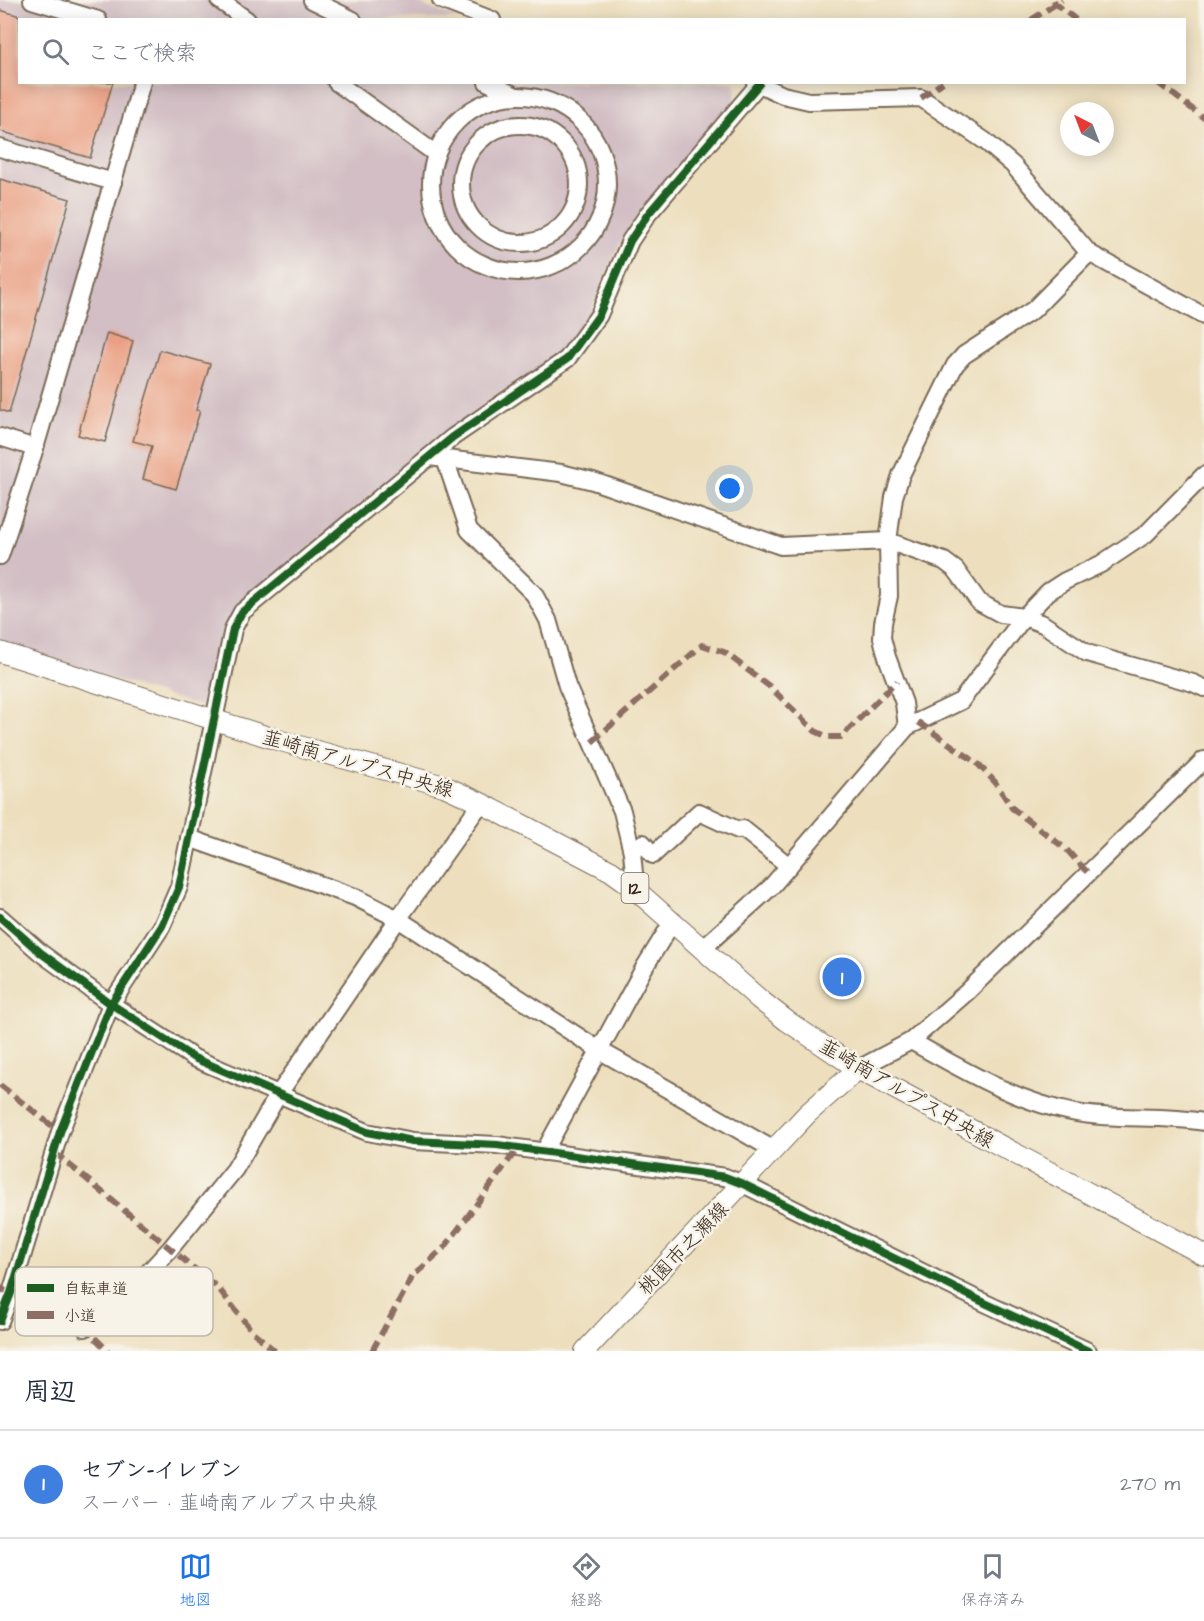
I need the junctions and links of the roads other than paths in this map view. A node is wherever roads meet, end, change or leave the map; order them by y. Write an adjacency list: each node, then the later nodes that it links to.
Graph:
1 (32, 0): 6 (street)
2 (219, 0): 7 (street)
3 (312, 0): 8 (street)
4 (441, 0): 5 (street)
5 (485, 12)
6 (91, 18)
7 (244, 18)
8 (349, 18)
9 (141, 84): 17 (street)
10 (339, 84): 16 (street)
11 (490, 84): 14 (street)
12 (757, 84): 23 (street)
13 (760, 84): 19 (street)
14 (514, 95): 16 (street); 16 (street)
15 (0, 148): 17 (street)
16 (436, 154)
17 (113, 182): 22 (street)
18 (479, 227): 18 (street)
19 (1089, 253): 20 (street); 25 (street)
20 (1204, 316)
21 (0, 437): 22 (street)
22 (35, 448): 26 (street)
23 (437, 458): 25 (street); 30 (street); 35 (street)
24 (1204, 475): 27 (street)
25 (888, 541): 27 (street); 31 (street)
26 (0, 555)
27 (1024, 617): 29 (street); 31 (street)
28 (2, 655): 30 (main road, 韮崎南アルプス中央線 / 12)
29 (1204, 688)
30 (213, 720): 33 (main road, 韮崎南アルプス中央線 / 12); 34 (street)
31 (907, 727): 36 (street)
32 (1204, 760): 43 (street)
33 (481, 803): 37 (main road, 韮崎南アルプス中央線 / 12); 39 (street)
34 (189, 838): 39 (street); 42 (street)
35 (632, 852): 36 (street); 37 (street)
36 (789, 866): 41 (street)
37 (629, 884): 40 (main road, 韮崎南アルプス中央線 / 12)
38 (0, 917): 42 (street)
39 (398, 919): 44 (street); 46 (street)
40 (673, 921): 41 (main road, 韮崎南アルプス中央線 / 12); 44 (street)
41 (703, 948): 45 (main road, 韮崎南アルプス中央線 / 12)
42 (111, 1004): 46 (street); 52 (street)
43 (911, 1041): 45 (street); 47 (street)
44 (599, 1050): 48 (street); 49 (street)
45 (858, 1069): 48 (main road, 桃園市之瀬線); 51 (main road, 韮崎南アルプス中央線 / 12)
46 (278, 1095): 49 (street); 53 (street)
47 (1204, 1122)
48 (774, 1150): 50 (main road, 桃園市之瀬線)
49 (544, 1152): 50 (street)
50 (743, 1184): 56 (main road, 桃園市之瀬線); 57 (street)
51 (1204, 1255)
52 (19, 1267)
53 (154, 1267)
54 (15, 1280): 55 (street)
55 (0, 1321)
56 (585, 1351)
57 (1088, 1351)

